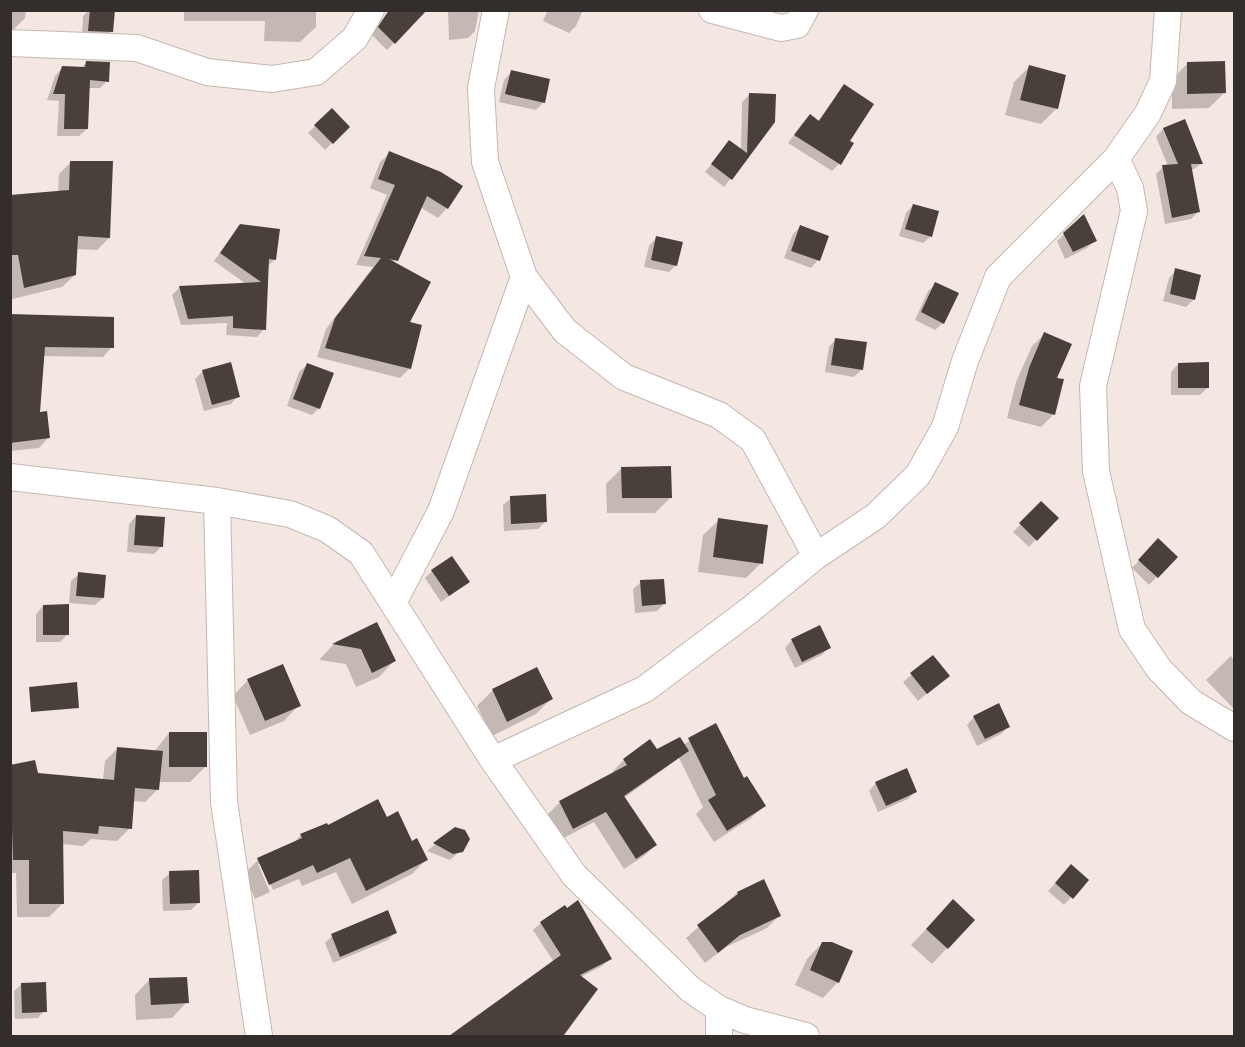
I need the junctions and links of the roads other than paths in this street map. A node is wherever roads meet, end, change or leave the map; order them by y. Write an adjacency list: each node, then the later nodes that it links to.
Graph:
1 (371, 10): 6 (street)
2 (496, 10): 8 (street)
3 (712, 10): 4 (street)
4 (805, 10)
5 (1168, 10): 7 (street)
6 (10, 43)
7 (1116, 159): 11 (street); 13 (street)
8 (524, 277): 11 (street); 12 (street)
9 (10, 477): 10 (street)
10 (217, 501): 12 (street); 16 (street)
11 (816, 556): 14 (street)
12 (393, 603): 14 (street)
13 (1234, 728)
14 (493, 760): 15 (street)
15 (720, 1009): 17 (street); 18 (street)
16 (259, 1036)
17 (719, 1036)
18 (806, 1036)

